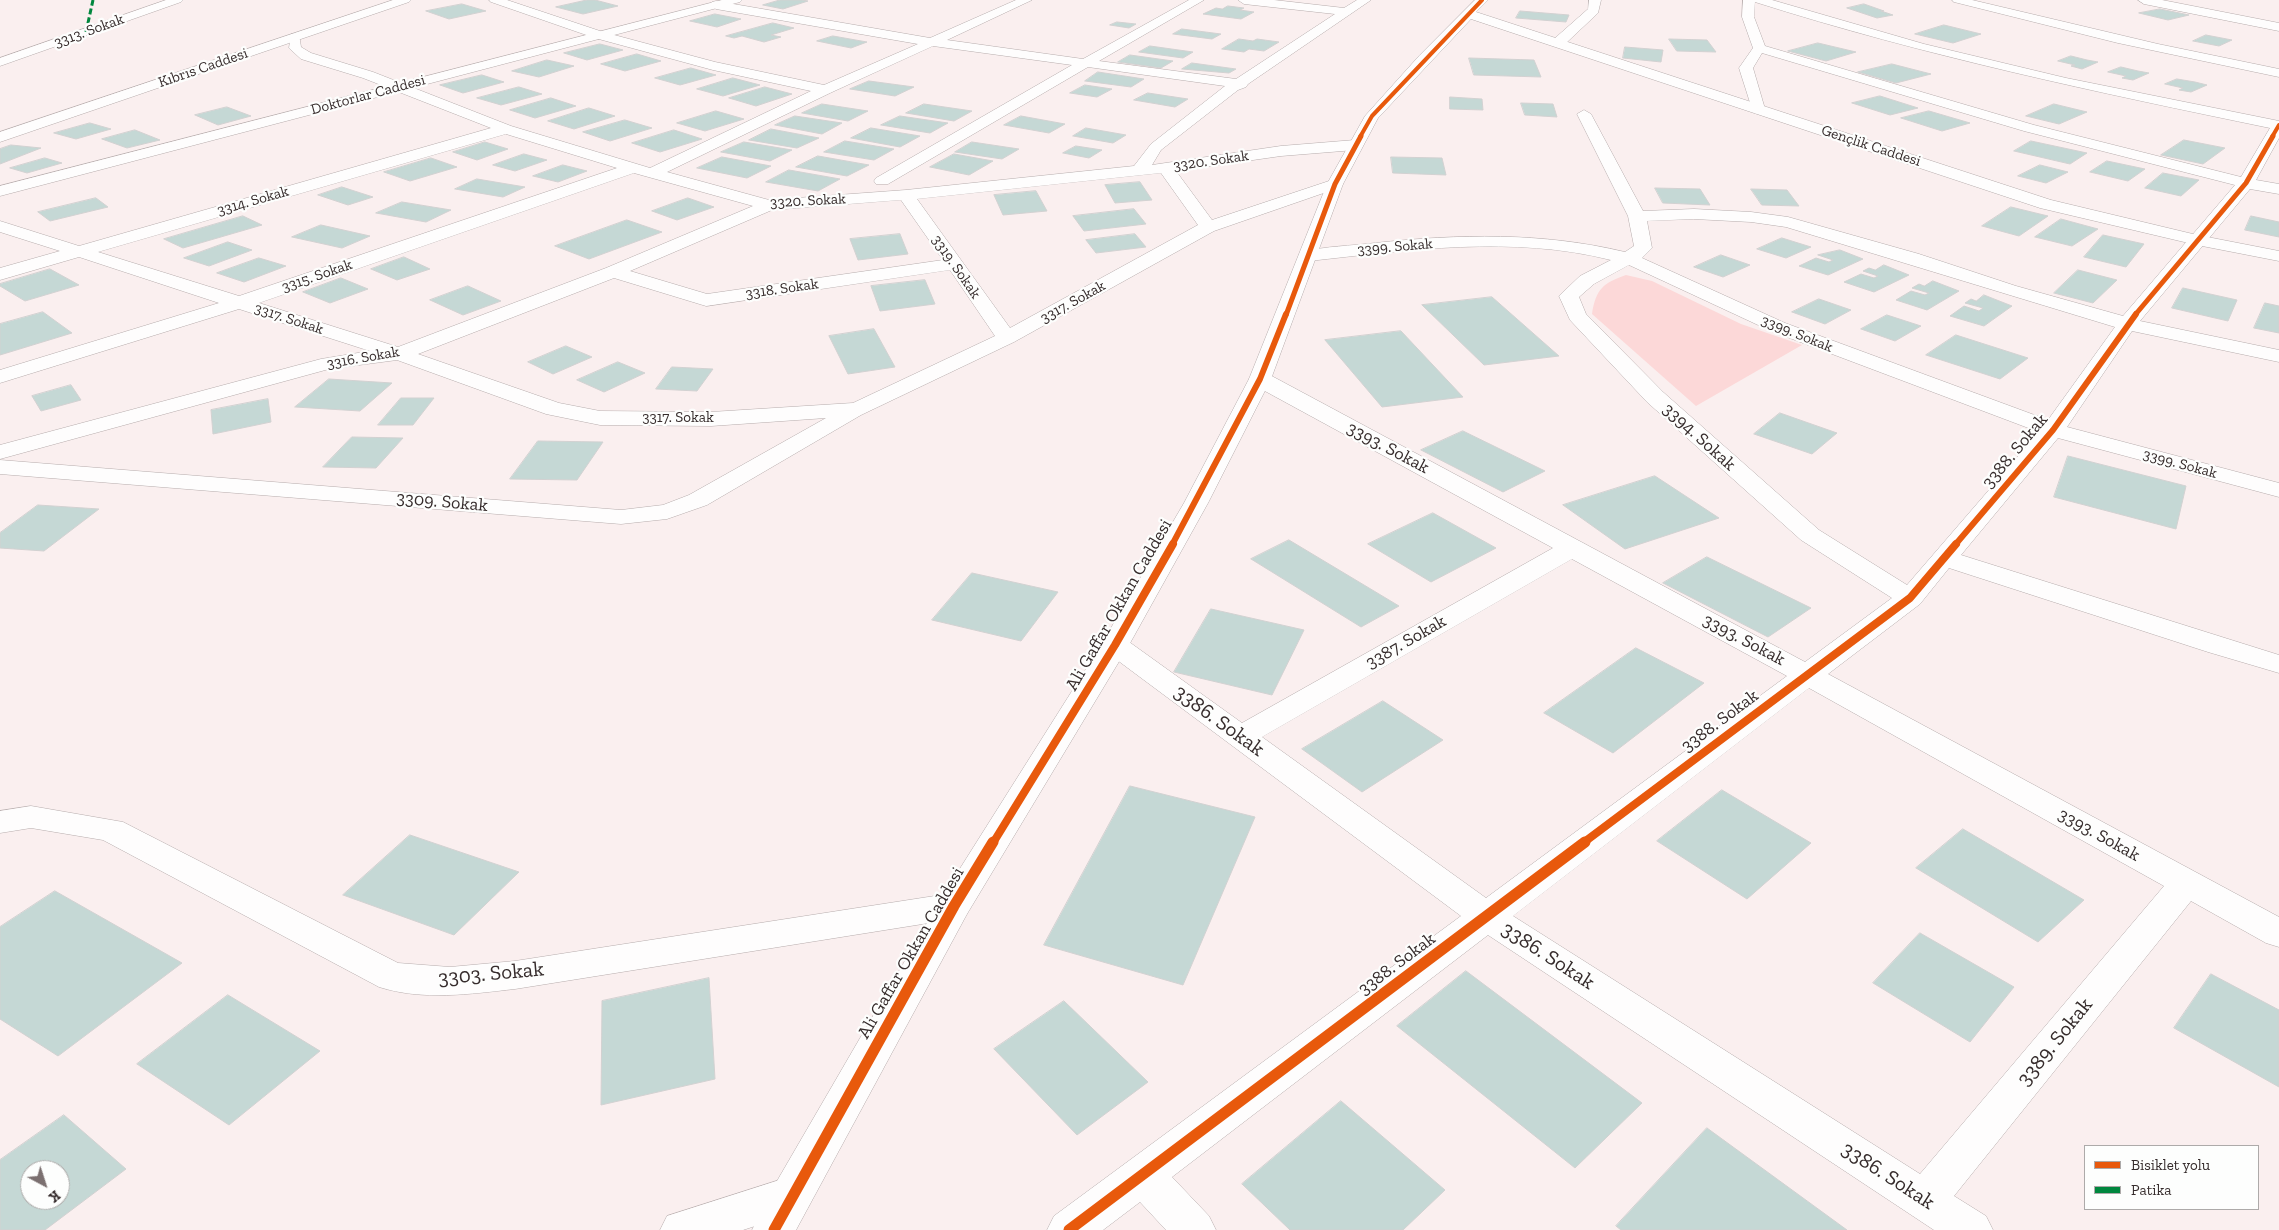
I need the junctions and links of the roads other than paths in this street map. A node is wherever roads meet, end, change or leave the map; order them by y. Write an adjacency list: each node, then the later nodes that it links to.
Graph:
1 (177, 0): 23 (street, 3313. Sokak)
2 (406, 0): 19 (street, Kıbrıs Caddesi)
3 (496, 0): 18 (street)
4 (736, 0): 14 (street, Doktorlar Caddesi)
5 (1026, 0): 20 (street)
6 (1198, 0): 24 (street)
7 (1244, 0): 16 (street)
8 (1365, 0): 16 (street)
9 (1595, 0): 21 (street)
10 (1749, 0): 22 (street)
11 (1759, 0): 31 (street)
12 (1958, 0): 25 (street)
13 (2144, 0): 17 (street)
14 (716, 5): 18 (street, Doktorlar Caddesi); 20 (street)
15 (1476, 7): 21 (street, Gençlik Caddesi); 34 (street, Ali Gaffar Okkan Caddesi)
16 (1345, 12): 26 (street)
17 (2279, 26)
18 (599, 35): 27 (street, Doktorlar Caddesi); 28 (street)
19 (295, 37): 27 (street, 3320. Sokak); 33 (street, Kıbrıs Caddesi)
20 (931, 42): 24 (street); 28 (street)
21 (1559, 42): 29 (street, Gençlik Caddesi)
22 (1759, 48): 29 (street); 40 (street)
23 (0, 62)
24 (1082, 63): 26 (street); 39 (street)
25 (2279, 73)
26 (1241, 84): 37 (street)
27 (398, 87): 32 (street, 3320. Sokak); 43 (street, Doktorlar Caddesi)
28 (825, 90): 38 (street)
29 (1758, 109): 49 (street, Gençlik Caddesi)
30 (1584, 114): 46 (street)
31 (2279, 125): 40 (street, 3388. Sokak)
32 (506, 129): 35 (street, 3320. Sokak); 50 (street, 3314. Sokak)
33 (0, 137)
34 (1355, 145): 36 (street, 3320. Sokak); 41 (street, Ali Gaffar Okkan Caddesi)
35 (633, 168): 38 (street, 3320. Sokak); 57 (street, 3315. Sokak)
36 (1165, 168): 37 (street, 3320. Sokak); 48 (street)
37 (1139, 171): 44 (street, 3320. Sokak)
38 (652, 174): 45 (street, 3320. Sokak)
39 (882, 181)
40 (2246, 183): 42 (street); 49 (street, 3388. Sokak)
41 (1335, 184): 48 (street, 3317. Sokak); 51 (street, Ali Gaffar Okkan Caddesi)
42 (2279, 189)
43 (0, 191)
44 (906, 195): 45 (street, 3320. Sokak); 54 (street, 3319. Sokak)
45 (769, 205): 55 (street, 3316. Sokak)
46 (1637, 216): 53 (street); 58 (street)
47 (0, 226): 50 (street, 3317. Sokak)
48 (1208, 227): 59 (street, 3317. Sokak)
49 (2197, 240): 52 (street, Gençlik Caddesi); 58 (street, 3388. Sokak)
50 (79, 251): 56 (street, 3314. Sokak); 57 (street, 3317. Sokak)
51 (1309, 256): 53 (street, 3399. Sokak); 63 (street, Ali Gaffar Okkan Caddesi)
52 (2279, 256)
53 (1630, 259): 65 (street, 3399. Sokak); 71 (street, 3394. Sokak)
54 (954, 264): 55 (street, 3318. Sokak); 59 (street, 3319. Sokak)
55 (613, 272): 60 (street, 3316. Sokak)
56 (0, 274)
57 (238, 303): 60 (street, 3317. Sokak); 62 (street, 3315. Sokak)
58 (2127, 324): 61 (street); 65 (street, 3388. Sokak)
59 (1007, 338): 64 (street, 3317. Sokak)
60 (399, 354): 64 (street, 3317. Sokak); 66 (street, 3316. Sokak)
61 (2279, 356)
62 (0, 378)
63 (1260, 379): 69 (street, 3393. Sokak); 72 (street, Ali Gaffar Okkan Caddesi)
64 (858, 409): 67 (street, 3309. Sokak)
65 (2053, 430): 68 (street, 3399. Sokak); 70 (street, 3388. Sokak)
66 (0, 452)
67 (0, 467)
68 (2279, 490)
69 (1572, 548): 74 (street, 3393. Sokak); 75 (street, 3387. Sokak)
70 (1944, 558): 71 (street, 3388. Sokak); 73 (street)
71 (1910, 598): 74 (street, 3388. Sokak)
72 (1115, 645): 75 (street, 3386. Sokak); 78 (street, Ali Gaffar Okkan Caddesi)
73 (2279, 664)
74 (1808, 675): 77 (street, 3393. Sokak); 79 (street, 3388. Sokak)
75 (1240, 737): 79 (street, 3386. Sokak)
76 (0, 822): 78 (street, 3303. Sokak)
77 (2186, 883): 80 (street, 3393. Sokak); 82 (street, 3389. Sokak)
78 (954, 906): 83 (street, Ali Gaffar Okkan Caddesi)
79 (1486, 916): 81 (street, 3388. Sokak); 82 (street, 3386. Sokak)
80 (2279, 933)
81 (1142, 1176): 85 (street, 3388. Sokak); 86 (street)
82 (1925, 1200): 87 (street, 3386. Sokak)
83 (783, 1212): 84 (street)
84 (682, 1230)
85 (1069, 1230)
86 (1194, 1230)
87 (1971, 1230)

